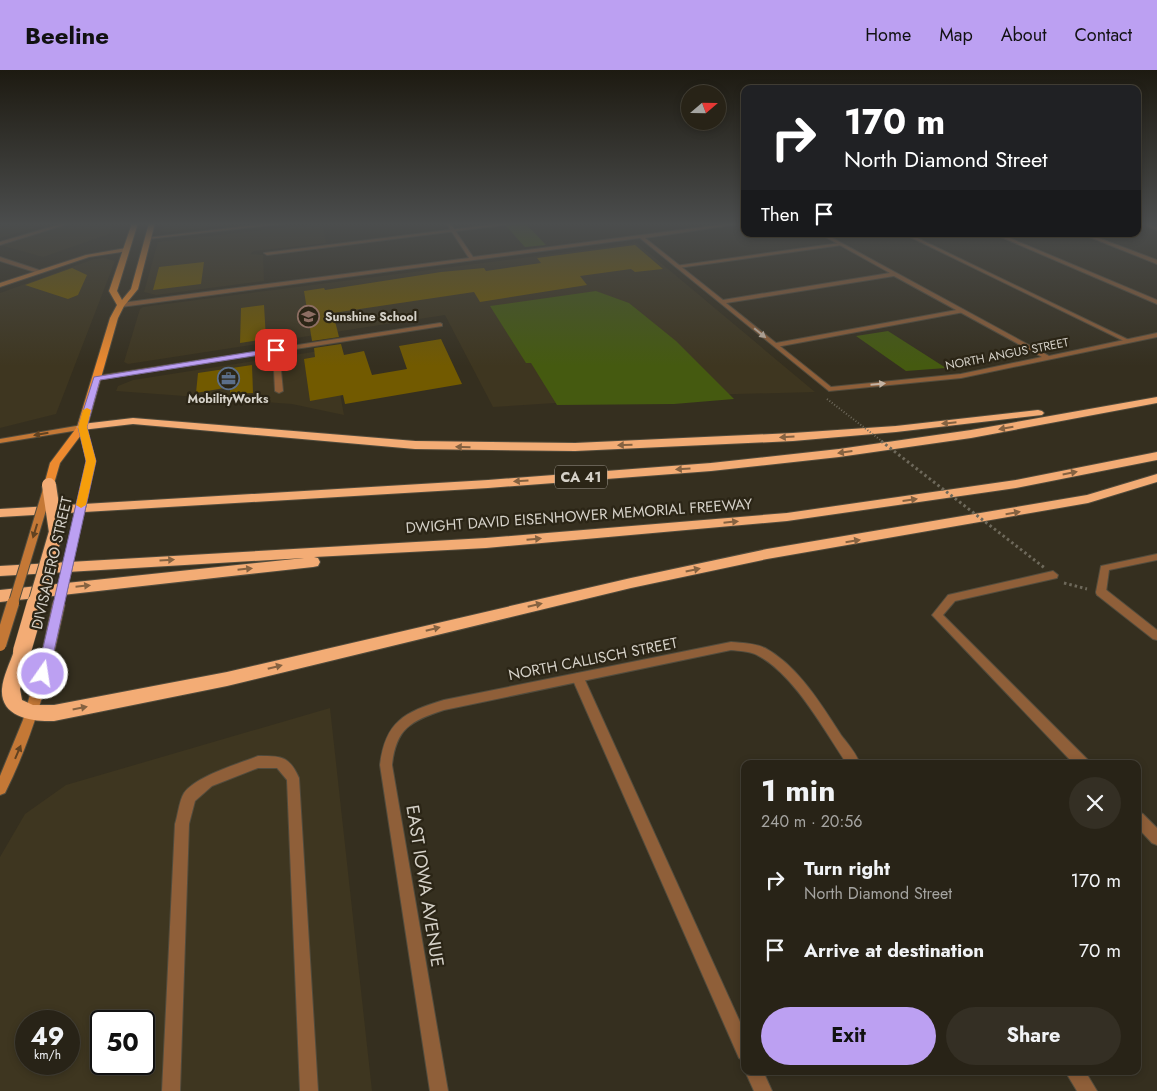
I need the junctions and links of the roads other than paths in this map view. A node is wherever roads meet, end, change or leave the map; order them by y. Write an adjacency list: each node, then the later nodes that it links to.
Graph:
1 (36, 271): 11 (street)
2 (44, 271): 11 (main road)
3 (121, 271): 17 (main road)
4 (131, 271): 13 (main road)
5 (139, 271): 13 (main road, DIVISADERO STREET)
6 (381, 271): 17 (street)
7 (684, 271): 15 (street)
8 (890, 271): 12 (street)
9 (982, 271): 21 (street)
10 (1083, 271): 16 (street)
11 (40, 272): 14 (main road)
12 (896, 274): 15 (street); 18 (street)
13 (136, 280): 17 (main road, DIVISADERO STREET)
14 (0, 286)
15 (722, 302): 22 (street, one-way to 22)
16 (1157, 302)
17 (121, 304): 25 (main road, DIVISADERO STREET)
18 (962, 311): 22 (street); 24 (street)
19 (440, 325): 23 (street)
20 (1157, 335): 21 (street, NORTH ANGUS STREET)
21 (1128, 341): 24 (street, NORTH ANGUS STREET)
22 (776, 346): 24 (street, NORTH ANGUS STREET, one-way to 24)
23 (276, 350): 25 (street); 26 (street)
24 (1048, 358)
25 (97, 378): 29 (main road, DIVISADERO STREET)
26 (279, 391)
27 (1157, 394): 29 (highway, one-way to 29)
28 (1157, 400): 34 (highway, CA 41, one-way to 34)
29 (82, 427): 30 (main road, one-way to 30); 33 (main road, DIVISADERO STREET); 44 (main road, DIVISADERO STREET, bridge)
30 (0, 441)
31 (1157, 456): 35 (highway, DWIGHT DAVID EISENHOWER MEMORIAL FREEWAY, one-way to 31)
32 (1157, 478): 44 (highway, one-way to 32)
33 (49, 485): 41 (main road, DIVISADERO STREET, one-way to 41, bridge); 44 (highway, bridge)
34 (0, 513)
35 (486, 543): 37 (highway, DWIGHT DAVID EISENHOWER MEMORIAL FREEWAY, one-way to 35); 39 (highway, one-way to 35)
36 (1157, 557): 40 (street)
37 (0, 571)
38 (1049, 572): 46 (street)
39 (0, 596)
40 (1157, 636)
41 (0, 645)
42 (578, 678): 43 (street, NORTH CALLISCH STREET); 45 (street, NORTH CALLISCH STREET); 50 (street)
43 (432, 708): 55 (street, EAST IOWA AVENUE)
44 (32, 714): 47 (main road, DIVISADERO STREET, one-way to 44)
45 (851, 760)
46 (1080, 760)
47 (0, 789)
48 (1141, 822): 49 (street)
49 (1157, 838)
50 (741, 1043)
51 (756, 1075): 56 (street)
52 (1077, 1075): 57 (street)
53 (171, 1091): 54 (street)
54 (309, 1091)
55 (439, 1091)
56 (763, 1091)
57 (1088, 1091)

